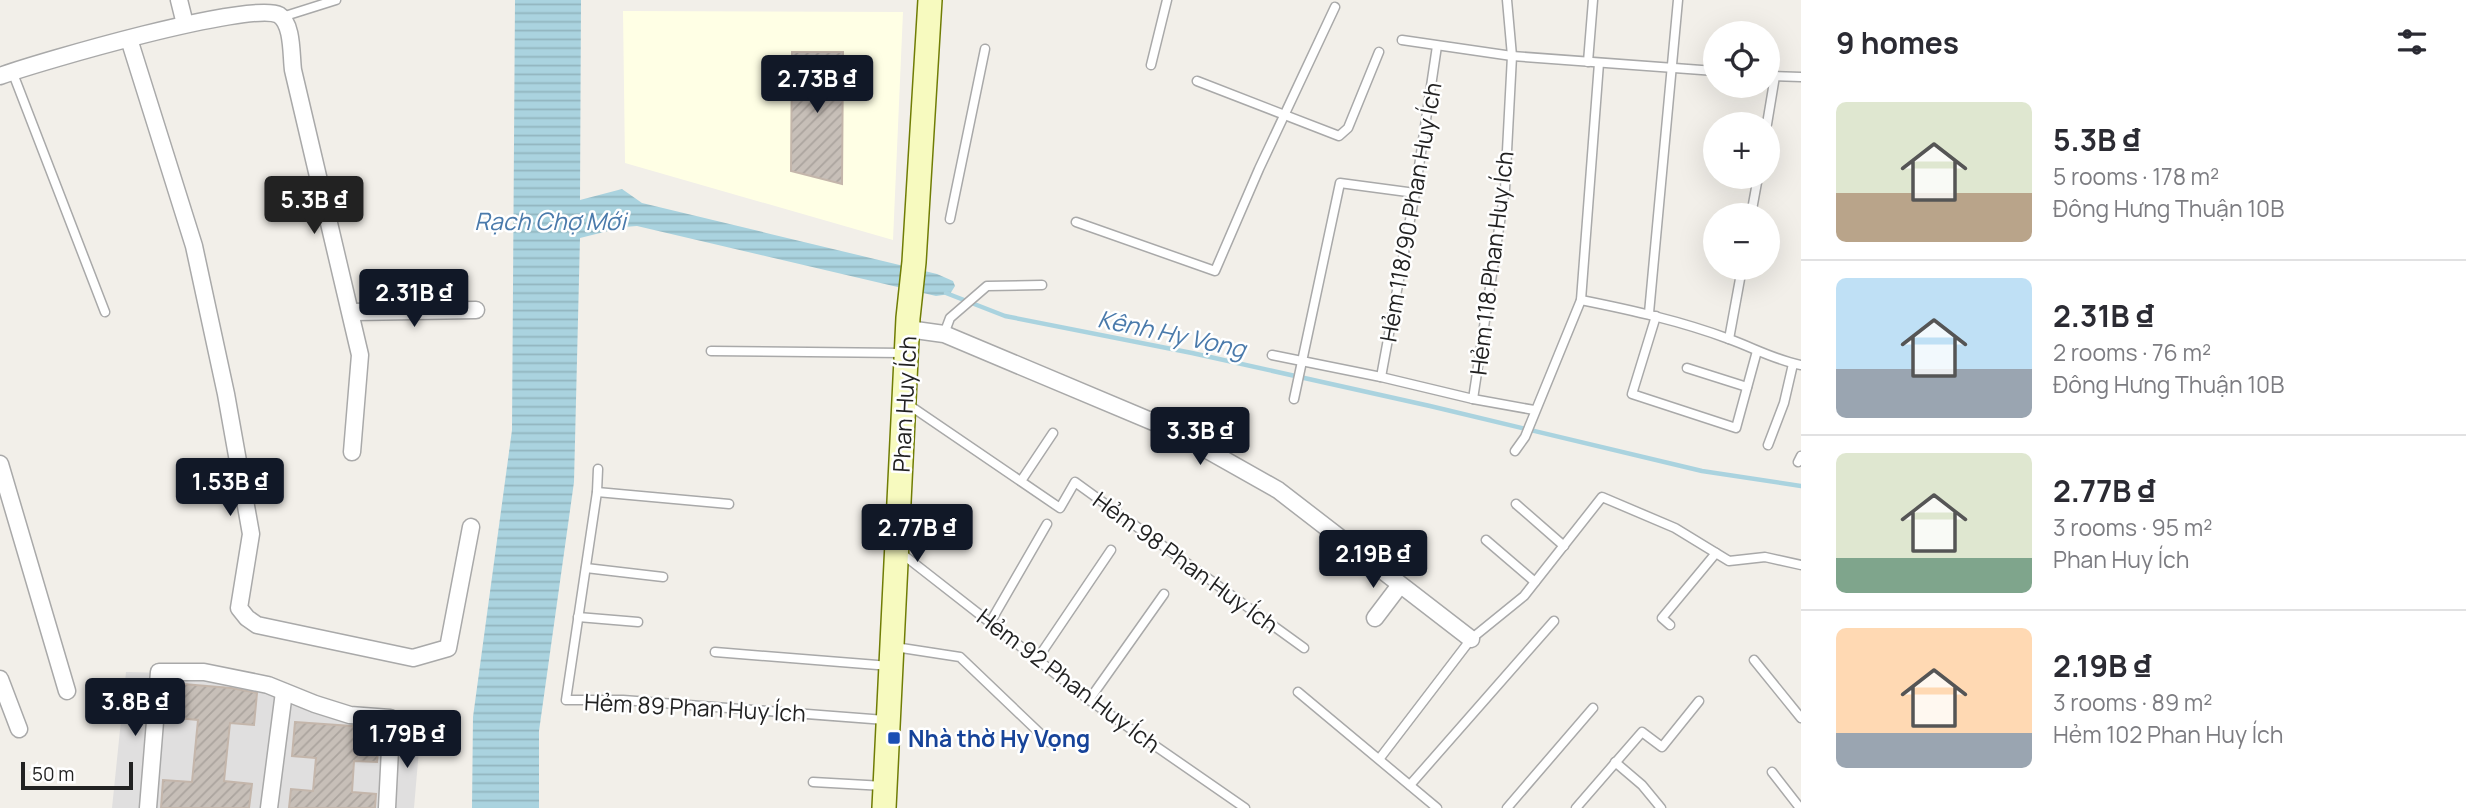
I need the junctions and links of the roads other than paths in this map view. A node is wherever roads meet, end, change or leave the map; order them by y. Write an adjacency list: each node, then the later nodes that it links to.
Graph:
1 (178, 0): 10 (street)
2 (336, 0): 9 (lane)
3 (930, 0): 37 (main road, Phan Huy Ích)
4 (1167, 0): 19 (lane)
5 (1507, 0): 16 (lane, Hẻm 118 Phan Huy Ích)
6 (1592, 0): 17 (lane)
7 (1678, 0): 20 (lane)
8 (1335, 7): 26 (lane)
9 (282, 17): 10 (street); 35 (street)
10 (185, 24): 11 (street)
11 (129, 39): 22 (street); 65 (street)
12 (1402, 40): 13 (lane)
13 (1437, 46): 16 (lane); 27 (lane, Hẻm 118/90 Phan Huy Ích)
14 (985, 49): 28 (lane)
15 (1379, 52): 26 (lane)
16 (1512, 56): 17 (lane); 49 (lane, Hẻm 118 Phan Huy Ích)
17 (1588, 62): 18 (lane)
18 (1599, 63): 20 (lane); 32 (lane)
19 (1151, 65)
20 (1673, 68): 21 (lane); 36 (lane)
21 (1703, 70)
22 (6, 74): 34 (lane)
23 (1780, 76): 24 (lane)
24 (1801, 77)
25 (1198, 81): 26 (lane)
26 (1284, 114): 29 (lane)
27 (1415, 192): 44 (lane); 47 (lane, Hẻm 118/90 Phan Huy Ích)
28 (950, 219)
29 (1076, 222)
30 (1740, 280): 39 (lane)
31 (1042, 285): 38 (lane)
32 (1581, 300): 36 (lane); 52 (lane)
33 (476, 310): 35 (street)
34 (104, 312)
35 (352, 312): 56 (street)
36 (1653, 315): 39 (lane); 48 (lane)
37 (908, 323): 38 (street); 42 (main road, Phan Huy Ích)
38 (944, 334): 75 (street)
39 (1730, 339): 41 (lane)
40 (711, 351): 42 (lane)
41 (1757, 351): 45 (lane); 48 (lane)
42 (906, 353): 51 (main road, Phan Huy Ích)
43 (1272, 355): 44 (lane)
44 (1304, 363): 47 (lane); 50 (lane)
45 (1797, 365): 54 (lane)
46 (1687, 368): 48 (lane)
47 (1381, 377): 49 (lane)
48 (1747, 387)
49 (1473, 399): 52 (lane)
50 (1294, 400)
51 (904, 401): 59 (lane, Hẻm 98 Phan Huy Ích); 68 (main road, Phan Huy Ích)
52 (1534, 410): 55 (lane)
53 (1053, 433): 59 (lane)
54 (1768, 445)
55 (1515, 451)
56 (352, 452)
57 (0, 464): 60 (street)
58 (598, 469): 61 (lane, Hẻm 89 Phan Huy Ích)
59 (1021, 481): 84 (lane, Hẻm 98 Phan Huy Ích)
60 (3, 482): 90 (street)
61 (597, 492): 62 (lane); 72 (lane, Hẻm 89 Phan Huy Ích)
62 (729, 504)
63 (1516, 504): 67 (lane)
64 (1047, 524): 79 (lane)
65 (471, 527)
66 (1486, 540): 74 (lane)
67 (1564, 545): 70 (lane); 74 (lane)
68 (896, 549): 79 (lane, Hẻm 92 Phan Huy Ích); 86 (main road, Phan Huy Ích)
69 (1111, 550): 87 (lane)
70 (1716, 553): 71 (lane); 82 (lane)
71 (1801, 565)
72 (586, 568): 73 (lane); 77 (lane, Hẻm 89 Phan Huy Ích)
73 (663, 577)
74 (1535, 582): 83 (lane)
75 (1400, 585): 78 (street); 83 (street)
76 (1164, 594): 93 (lane)
77 (578, 618): 81 (lane); 97 (lane, Hẻm 89 Phan Huy Ích)
78 (1375, 618)
79 (991, 621): 87 (lane, Hẻm 92 Phan Huy Ích)
80 (1554, 621): 104 (lane)
81 (638, 622)
82 (1670, 625)
83 (1471, 639): 100 (lane)
84 (1304, 648)
85 (715, 652): 86 (lane)
86 (891, 656): 97 (main road, Phan Huy Ích); 99 (lane)
87 (1038, 658): 93 (lane, Hẻm 92 Phan Huy Ích)
88 (1755, 660): 96 (lane)
89 (0, 679): 98 (street)
90 (68, 691)
91 (284, 692): 106 (street); 107 (street); 108 (street)
92 (1298, 692): 100 (lane)
93 (1089, 700): 109 (lane, Hẻm 92 Phan Huy Ích)
94 (1699, 701): 101 (lane)
95 (1593, 708): 111 (lane)
96 (1801, 718)
97 (888, 720): 105 (main road, Phan Huy Ích)
98 (19, 729)
99 (1049, 742)
100 (1380, 758): 104 (lane)
101 (1615, 762): 112 (lane); 113 (lane)
102 (1772, 772): 114 (lane)
103 (813, 782): 105 (lane)
104 (1410, 785): 110 (lane)
105 (885, 797)
106 (148, 808)
107 (268, 808)
108 (387, 808)
109 (1245, 808)
110 (1437, 808)
111 (1507, 808)
112 (1576, 808)
113 (1661, 808)
114 (1800, 808)

